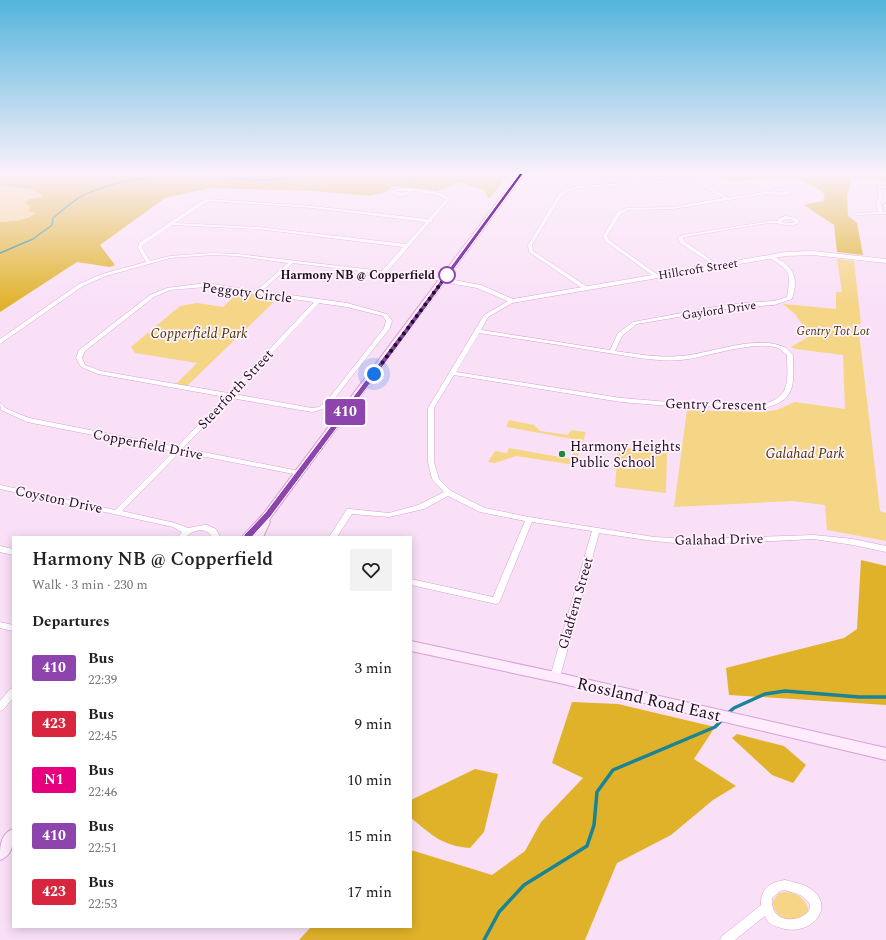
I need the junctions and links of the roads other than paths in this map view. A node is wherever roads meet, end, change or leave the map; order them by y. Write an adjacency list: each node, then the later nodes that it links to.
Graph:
1 (179, 218): 9 (street)
2 (404, 218): 7 (street)
3 (433, 218): 7 (street)
4 (489, 218): 18 (main road)
5 (546, 218): 19 (street)
6 (616, 218): 17 (street)
7 (430, 221): 10 (street)
8 (779, 221): 15 (street)
9 (170, 224): 10 (street); 13 (street)
10 (407, 246): 16 (street)
11 (772, 257): 12 (street, Hillcroft Street); 15 (street, Hillcroft Street); 25 (street, Gaylord Drive)
12 (886, 261)
13 (148, 262): 14 (street); 24 (street)
14 (291, 262): 16 (street); 20 (street)
15 (718, 267): 17 (street, Hillcroft Street)
16 (384, 272): 18 (street)
17 (656, 276): 19 (street, Hillcroft Street)
18 (443, 280): 22 (street); 30 (main road)
19 (584, 288): 22 (street, Hillcroft Street)
20 (258, 292): 21 (street, Peggoty Circle); 27 (street, Peggoty Circle)
21 (318, 301): 27 (street, Steerforth Street); 27 (street, Peggoty Circle)
22 (512, 301): 23 (street, Galahad Drive)
23 (477, 331): 25 (street, Gentry Crescent); 26 (street, Galahad Drive)
24 (0, 342)
25 (612, 352): 26 (street, Gentry Crescent)
26 (452, 373): 32 (street, Galahad Drive)
27 (228, 395): 29 (street, Steerforth Street)
28 (0, 405): 29 (street, Copperfield Drive)
29 (178, 450): 30 (street, Copperfield Drive); 33 (street, Steerforth Street)
30 (299, 473): 34 (main road)
31 (0, 487): 33 (street, Coyston Drive)
32 (448, 493): 35 (street, Galahad Drive); 41 (street)
33 (117, 512): 37 (street, Coyston Drive)
34 (268, 515): 39 (main road); 40 (main road)
35 (529, 519): 36 (street, Galahad Drive); 45 (street)
36 (596, 529): 43 (street, Galahad Drive); 49 (street, Gladfern Street)
37 (184, 534): 38 (street)
38 (216, 536)
39 (248, 536)
40 (258, 536)
41 (334, 536)
42 (0, 549): 44 (street)
43 (886, 549)
44 (12, 552)
45 (412, 582)
46 (0, 625): 47 (street)
47 (12, 628)
48 (412, 646): 49 (main road, Rossland Road East)
49 (555, 677): 52 (main road, Rossland Road East)
50 (12, 693): 51 (street)
51 (0, 707)
52 (886, 754)
53 (12, 837): 54 (main road)
54 (0, 853)
55 (766, 908): 55 (street); 56 (street)
56 (726, 940)

